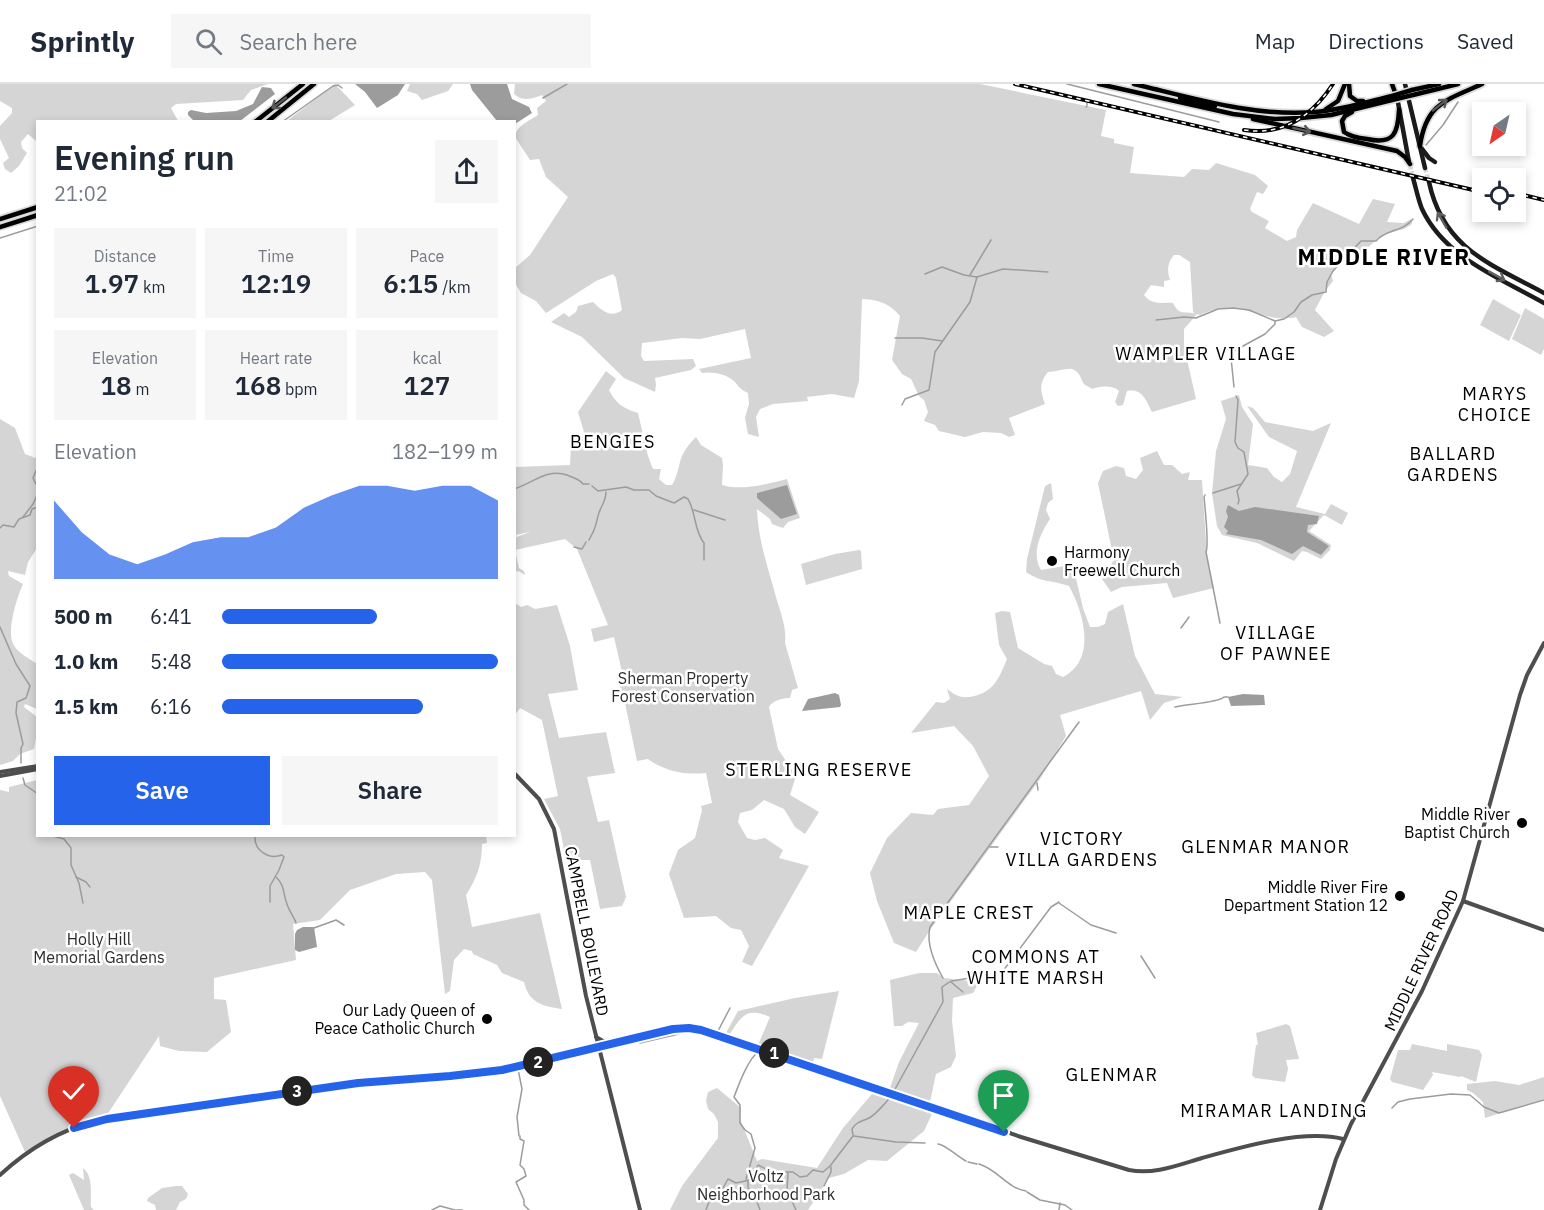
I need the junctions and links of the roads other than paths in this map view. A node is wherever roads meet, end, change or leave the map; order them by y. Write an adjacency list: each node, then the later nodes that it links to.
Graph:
1 (303, 84): 23 (main road, one-way to 23)
2 (314, 84): 24 (main road)
3 (1099, 84): 13 (main road)
4 (1134, 84): 14 (main road)
5 (1347, 84): 17 (main road); 20 (main road)
6 (1393, 84): 16 (main road)
7 (1405, 84): 25 (main road)
8 (1428, 84): 12 (main road)
9 (1439, 84): 12 (main road)
10 (1458, 84): 15 (main road)
11 (1482, 84): 25 (main road, one-way to 11)
12 (1422, 88): 15 (main road)
13 (1126, 89): 14 (main road); 21 (main road)
14 (1170, 92): 20 (main road); 22 (main road)
15 (1412, 93): 16 (main road, bridge)
16 (1394, 97): 17 (main road); 18 (main road); 19 (main road)
17 (1369, 102): 20 (main road)
18 (1363, 108): 19 (main road); 22 (main road)
19 (1399, 110): 21 (main road, one-way to 19)
20 (1321, 111)
21 (1245, 116): 22 (main road)
22 (1284, 119)
23 (258, 120)
24 (269, 120)
25 (1420, 146): 25 (main road)
26 (1413, 178): 33 (main road, one-way to 33)
27 (1429, 182): 32 (main road, one-way to 27)
28 (36, 208): 30 (main road)
29 (36, 216): 31 (main road)
30 (0, 219)
31 (0, 227)
32 (1544, 293)
33 (1544, 303)
34 (1544, 643): 38 (street, MIDDLE RIVER ROAD)
35 (36, 768): 36 (street)
36 (0, 774)
37 (516, 775): 40 (street, CAMPBELL BOULEVARD)
38 (1463, 902): 39 (street); 43 (street, MIDDLE RIVER ROAD)
39 (1544, 930)
40 (596, 1037): 41 (street); 42 (street, CAMPBELL BOULEVARD)
41 (611, 1045): 42 (street); 43 (street)
42 (598, 1048): 44 (street); 45 (street, CAMPBELL BOULEVARD)
43 (1343, 1139): 46 (street, MIDDLE RIVER ROAD)
44 (0, 1175)
45 (640, 1210)
46 (1320, 1210)

